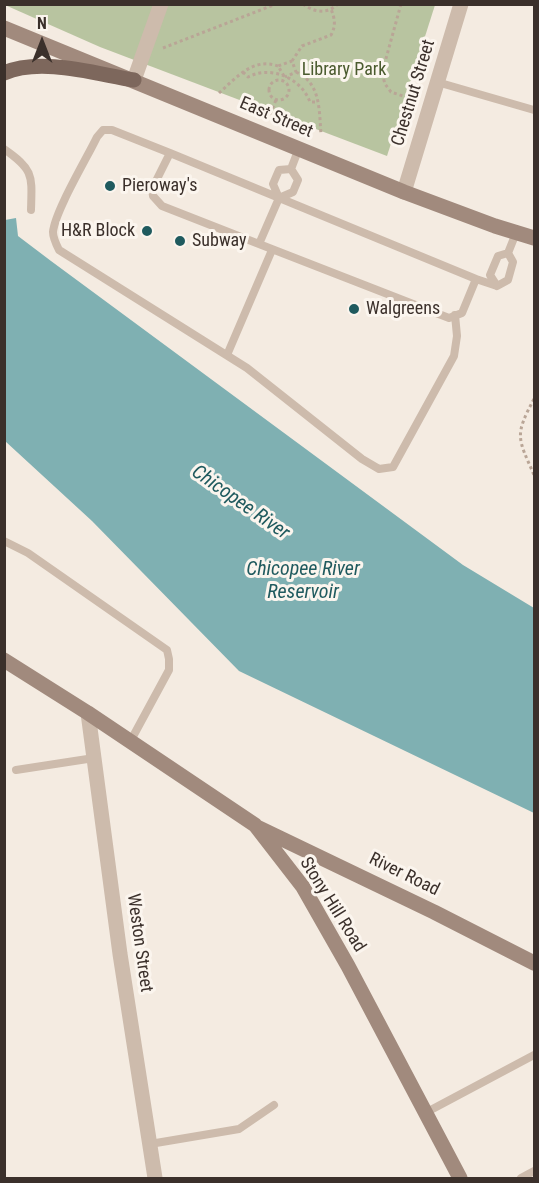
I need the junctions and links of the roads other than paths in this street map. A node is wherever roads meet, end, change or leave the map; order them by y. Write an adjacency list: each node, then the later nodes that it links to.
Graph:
1 (461, 4): 6 (street, Chestnut Street)
2 (157, 5): 5 (street)
3 (4, 28): 5 (main road, East Street)
4 (4, 73): 5 (main road)
5 (134, 80): 8 (main road, East Street)
6 (437, 82): 7 (lane); 12 (street, Chestnut Street)
7 (534, 110)
8 (299, 148): 11 (lane); 12 (main road, East Street)
9 (4, 149): 14 (lane)
10 (170, 153): 13 (lane); 17 (lane); 23 (lane)
11 (291, 169): 13 (lane); 13 (lane)
12 (404, 192): 15 (main road, East Street)
13 (279, 198): 17 (lane); 20 (lane)
14 (31, 210)
15 (516, 233): 16 (main road, East Street); 19 (lane)
16 (534, 238)
17 (259, 244): 18 (lane)
18 (272, 250): 22 (lane); 23 (lane)
19 (508, 253): 21 (lane); 21 (lane)
20 (476, 279): 21 (lane); 22 (lane)
21 (497, 286)
22 (455, 315): 23 (lane)
23 (226, 355)
24 (4, 541): 27 (lane)
25 (4, 660): 26 (main road, Stony Hill Road)
26 (88, 713): 27 (main road, Stony Hill Road); 28 (street, Weston Street)
27 (130, 742): 30 (main road, Stony Hill Road)
28 (94, 758): 29 (lane); 35 (street, Weston Street)
29 (16, 770)
30 (255, 825): 31 (main road, River Road); 34 (main road, Stony Hill Road)
31 (534, 963)
32 (534, 1055): 34 (lane)
33 (274, 1105): 35 (lane)
34 (425, 1113): 38 (main road, Stony Hill Road)
35 (150, 1144): 37 (street, Weston Street)
36 (534, 1171): 39 (lane)
37 (155, 1179)
38 (460, 1179)
39 (521, 1179)

